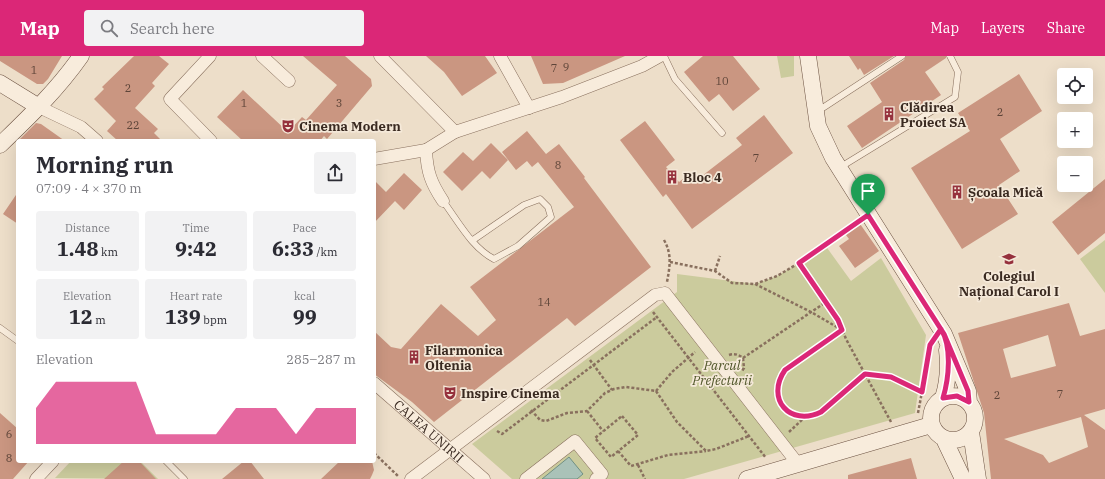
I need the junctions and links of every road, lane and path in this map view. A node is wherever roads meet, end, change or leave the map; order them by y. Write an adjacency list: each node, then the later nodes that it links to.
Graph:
1 (81, 56): 13 (street)
2 (210, 56): 19 (street)
3 (262, 56): 11 (street)
4 (380, 56): 16 (street)
5 (500, 56): 14 (street)
6 (660, 56): 14 (street)
7 (664, 56): 17 (lane)
8 (808, 56): 15 (street)
9 (902, 56): 15 (lane)
10 (950, 56): 23 (lane)
11 (289, 81)
12 (0, 83): 13 (street)
13 (40, 106): 18 (street); 20 (street)
14 (529, 108): 16 (street)
15 (815, 113): 23 (street)
16 (455, 132): 21 (street)
17 (722, 133)
18 (95, 139)
19 (209, 139)
20 (0, 145)
21 (426, 150): 22 (street); 24 (street)
22 (376, 159)
23 (839, 168): 25 (street)
24 (444, 201): 26 (lane)
25 (868, 215): 30 (path); 40 (street)
26 (472, 240): 26 (lane)
27 (664, 240): 29 (path)
28 (720, 256): 31 (path)
29 (670, 262): 31 (path); 33 (path)
30 (799, 263): 32 (path); 35 (path)
31 (715, 271): 32 (path)
32 (754, 284): 36 (path)
33 (665, 293): 34 (street); 42 (street)
34 (646, 302): 37 (path); 43 (street)
35 (826, 302): 36 (path); 39 (path)
36 (811, 312): 39 (path); 45 (path)
37 (657, 317): 44 (path); 46 (path)
38 (0, 328): 41 (lane)
39 (842, 330): 47 (path); 57 (path)
40 (942, 331): 51 (path); 53 (street); 54 (street)
41 (16, 340)
42 (706, 344): 44 (path); 68 (street)
43 (582, 349): 46 (path); 52 (street)
44 (688, 358): 50 (path); 66 (path)
45 (743, 358)
46 (593, 364): 49 (path); 55 (path)
47 (865, 374): 51 (path); 57 (path); 61 (path)
48 (376, 385): 69 (street, CALEA UNIRII)
49 (612, 390): 50 (path); 56 (path)
50 (656, 391): 71 (path)
51 (922, 392): 58 (path)
52 (519, 396): 55 (path); 59 (street)
53 (943, 398): 54 (street); 63 (street)
54 (969, 402): 65 (street)
55 (531, 411): 56 (path); 59 (path)
56 (587, 411): 64 (path)
57 (806, 416): 68 (path)
58 (918, 416)
59 (488, 420): 69 (street)
60 (898, 421): 61 (path)
61 (891, 423): 62 (path)
62 (884, 425)
63 (931, 425): 67 (street); 76 (street)
64 (603, 432): 70 (path); 70 (path)
65 (971, 432): 67 (street); 88 (street)
66 (748, 436): 71 (path); 72 (path)
67 (944, 439): 87 (street)
68 (780, 440): 72 (street)
69 (450, 449): 81 (street); 82 (street, CALEA UNIRII)
70 (618, 451): 77 (path)
71 (706, 451): 77 (path)
72 (789, 451): 76 (street)
73 (376, 455): 80 (path)
74 (51, 463): 78 (street)
75 (168, 463): 79 (lane)
76 (798, 464): 86 (street)
77 (638, 465): 85 (path)
78 (36, 479)
79 (184, 479)
80 (402, 479)
81 (411, 479)
82 (484, 479)
83 (526, 479): 84 (street)
84 (596, 479)
85 (645, 479)
86 (747, 479)
87 (963, 479)
88 (978, 479)

